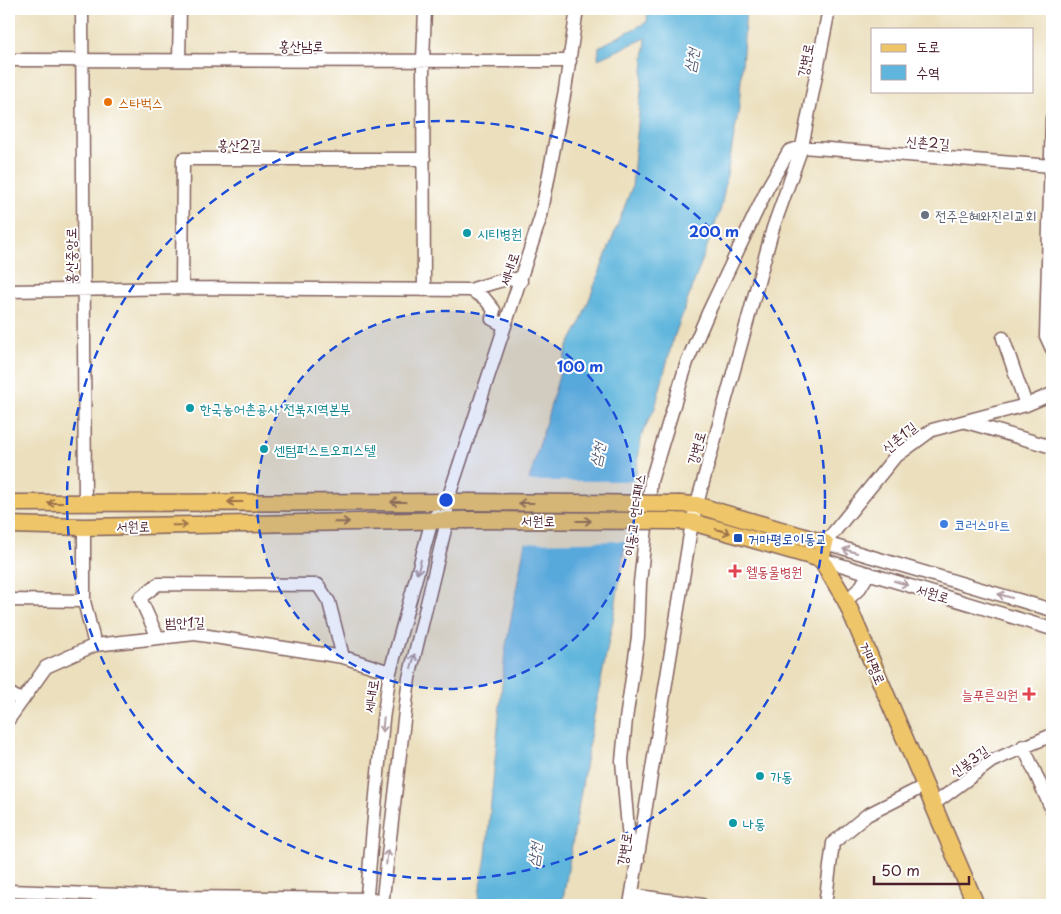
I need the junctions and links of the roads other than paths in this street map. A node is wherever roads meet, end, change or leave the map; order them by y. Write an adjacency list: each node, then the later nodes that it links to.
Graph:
1 (82, 9): 7 (street, 홍산중앙로)
2 (180, 9): 8 (street)
3 (425, 9): 9 (street)
4 (577, 9): 10 (street, 세내로)
5 (829, 9): 12 (street, 강변로)
6 (9, 60): 7 (street, 홍산남로)
7 (84, 60): 8 (street, 홍산남로); 17 (street, 홍산중앙로)
8 (179, 60): 9 (street, 홍산남로)
9 (423, 60): 10 (street, 홍산남로); 13 (street)
10 (570, 61): 15 (street, 세내로)
11 (1052, 118): 14 (street)
12 (802, 147): 14 (street, 신촌2길); 31 (street, 강변로); 55 (street, 이동교 언더패스)
13 (424, 158): 16 (street, 홍산2길); 18 (street)
14 (1051, 166): 23 (street)
15 (521, 281): 19 (street); 21 (street, 세내로)
16 (182, 288): 17 (street); 18 (street)
17 (86, 289): 20 (street); 30 (street, 홍산중앙로)
18 (424, 290): 19 (street)
19 (471, 290): 21 (street)
20 (9, 291)
21 (505, 326): 28 (street, 세내로)
22 (1003, 338): 25 (street)
23 (1052, 347)
24 (1052, 394): 25 (street, 신촌1길)
25 (1026, 405): 26 (street, 신촌1길)
26 (965, 421): 27 (street); 36 (street, 신촌1길)
27 (1052, 447)
28 (447, 502): 30 (main road, 서원로, one-way to 30); 31 (main road, 서원로, one-way to 28, bridge); 32 (street, 세내로)
29 (9, 503): 30 (main road, 서원로, one-way to 29)
30 (85, 503)
31 (696, 505): 33 (street, 강변로); 36 (main road, 서원로)
32 (440, 521): 33 (main road, 서원로, one-way to 33, bridge); 35 (main road, 서원로, one-way to 32); 46 (street, 세내로, one-way to 46); 59 (street, 세내로, one-way to 32)
33 (684, 522): 36 (main road, 서원로, one-way to 36); 55 (street, 강변로)
34 (9, 524): 35 (main road, 서원로)
35 (84, 527): 39 (street)
36 (823, 551): 37 (street, 서원로); 40 (main road, 거마평로); 41 (street, 서원로, one-way to 36)
37 (869, 574): 40 (street); 42 (street, 서원로, one-way to 42)
38 (9, 600): 39 (street)
39 (84, 601): 44 (street)
40 (846, 601): 52 (main road, 거마평로)
41 (1052, 610)
42 (1052, 629)
43 (158, 638): 44 (street, 범안1길); 45 (street, 범안1길); 45 (street)
44 (95, 645): 48 (street, 범안1길)
45 (343, 657): 46 (street, 범안1길)
46 (390, 672): 58 (street, 세내로, one-way to 58)
47 (9, 694): 48 (street)
48 (22, 701): 49 (street, 범안1길)
49 (9, 719)
50 (1052, 735): 51 (street, 신봉3길)
51 (1023, 746): 53 (street, 신봉3길); 54 (street)
52 (926, 785): 53 (main road, 거마평로); 61 (street)
53 (934, 804): 62 (main road, 거마평로)
54 (1052, 810)
55 (638, 860): 57 (street, 강변로)
56 (9, 892): 58 (street)
57 (631, 900): 60 (street)
58 (366, 902): 59 (street)
59 (382, 902)
60 (702, 905)
61 (825, 905)
62 (976, 905)

